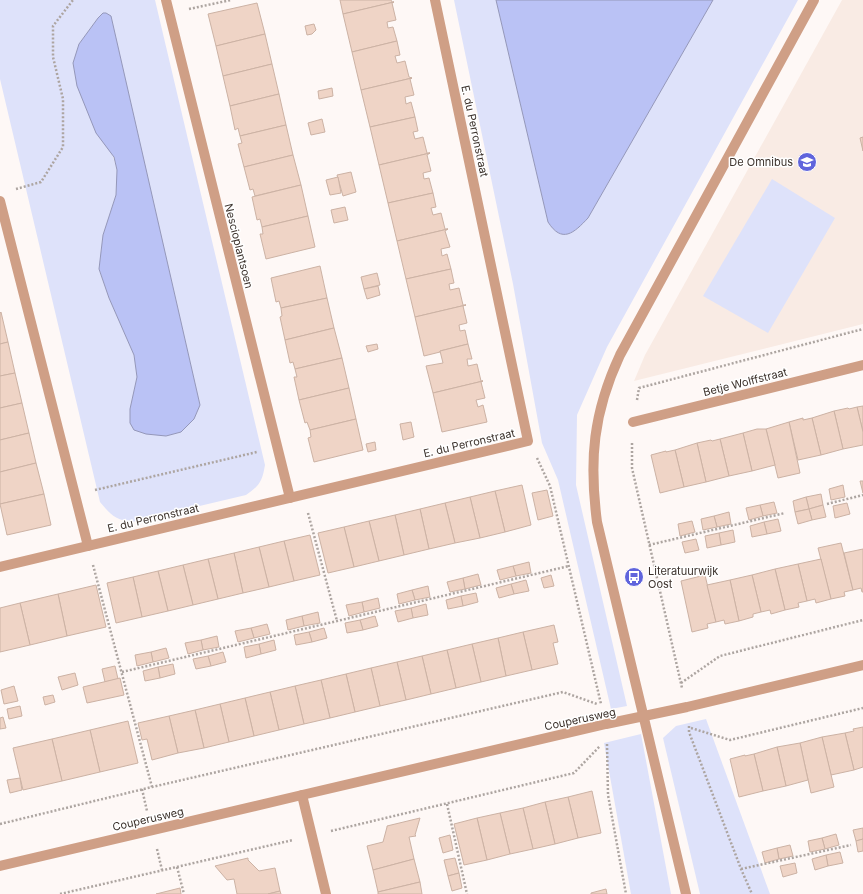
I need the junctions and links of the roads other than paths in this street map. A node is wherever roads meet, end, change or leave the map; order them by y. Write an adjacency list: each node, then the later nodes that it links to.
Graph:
1 (166, 0): 7 (street, Nescioplantsoen)
2 (434, 0): 7 (street, E. du Perronstraat)
3 (814, 0): 11 (street)
4 (0, 201): 8 (street)
5 (863, 365): 6 (street, Betje Wolffstraat)
6 (633, 422)
7 (290, 498): 8 (street, E. du Perronstraat)
8 (88, 546): 9 (street, E. du Perronstraat)
9 (0, 567)
10 (863, 665): 11 (street, Couperusweg)
11 (643, 717): 12 (street, Couperusweg); 15 (street)
12 (302, 795): 13 (street, Couperusweg); 14 (street)
13 (0, 866)
14 (326, 894)
15 (686, 894)

